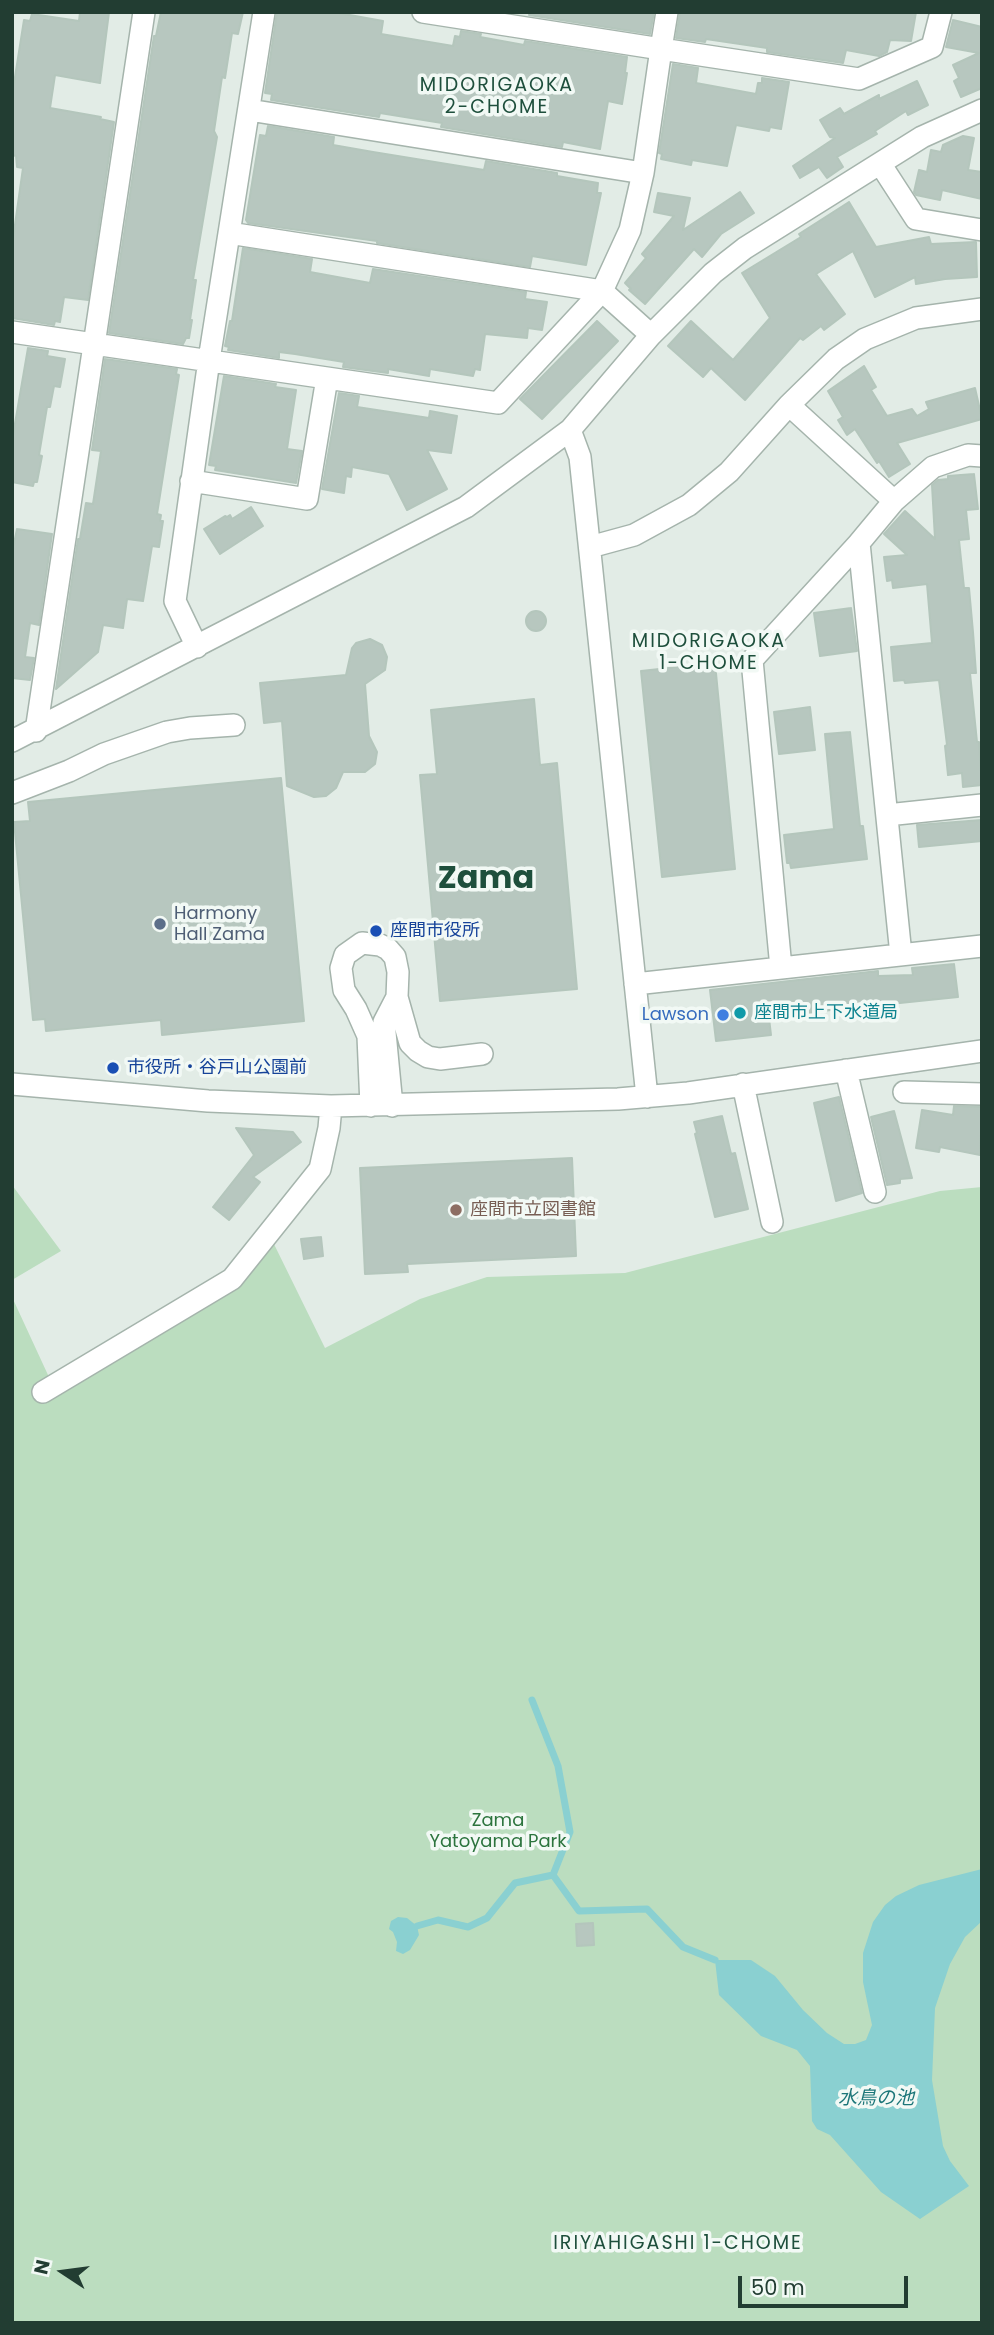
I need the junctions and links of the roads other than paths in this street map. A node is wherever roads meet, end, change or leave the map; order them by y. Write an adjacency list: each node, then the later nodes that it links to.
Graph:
1 (145, 12): 17 (street)
2 (264, 12): 7 (street)
3 (423, 12): 6 (street)
4 (667, 12): 6 (street)
5 (941, 12): 6 (street)
6 (660, 49): 10 (street)
7 (249, 110): 10 (street); 12 (street)
8 (982, 110): 9 (street)
9 (881, 165): 11 (street); 16 (street)
10 (643, 173): 13 (street)
11 (982, 230)
12 (229, 233): 13 (street); 18 (street)
13 (602, 291): 16 (street); 19 (street)
14 (982, 309): 20 (street)
15 (12, 332): 17 (street)
16 (651, 335): 21 (street)
17 (93, 344): 18 (street); 29 (street)
18 (209, 360): 19 (street); 23 (street)
19 (327, 378): 23 (street)
20 (789, 405): 24 (street); 26 (street)
21 (570, 430): 26 (street); 27 (street)
22 (982, 456): 24 (street)
23 (191, 481): 27 (street)
24 (894, 501): 25 (street)
25 (859, 543): 33 (street); 36 (street)
26 (590, 547): 37 (street)
27 (197, 647): 29 (street)
28 (234, 725): 31 (street)
29 (36, 731): 30 (street)
30 (12, 741)
31 (12, 793)
32 (982, 805): 33 (street)
33 (887, 815): 35 (street)
34 (982, 946): 35 (street)
35 (901, 955): 36 (street)
36 (781, 968): 37 (street)
37 (635, 984): 47 (street)
38 (397, 997): 39 (street); 39 (street); 41 (street); 49 (street)
39 (356, 1009): 49 (street)
40 (982, 1051): 42 (street)
41 (482, 1054)
42 (846, 1070): 44 (street); 50 (street)
43 (12, 1084): 48 (street)
44 (743, 1084): 47 (street); 51 (street)
45 (904, 1092): 46 (street)
46 (982, 1094)
47 (647, 1097): 49 (street)
48 (331, 1106): 49 (street); 52 (street)
49 (382, 1106)
50 (875, 1192)
51 (772, 1222)
52 (43, 1392)

